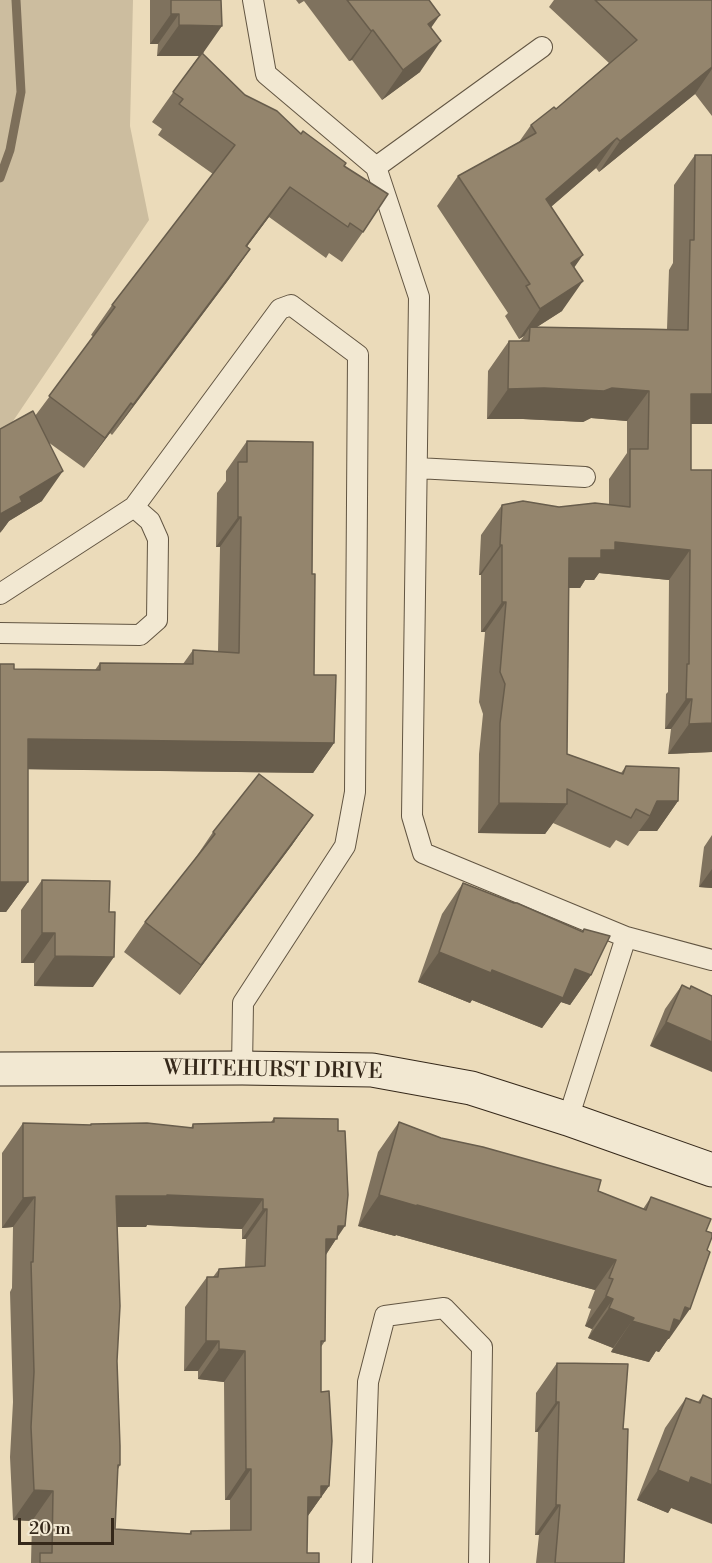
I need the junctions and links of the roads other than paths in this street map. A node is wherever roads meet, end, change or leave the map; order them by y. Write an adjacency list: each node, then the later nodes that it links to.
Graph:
1 (253, 0): 3 (lane)
2 (542, 46): 3 (lane)
3 (376, 167): 4 (lane)
4 (417, 468): 5 (lane); 9 (lane)
5 (585, 477)
6 (134, 507): 7 (lane); 8 (lane); 11 (lane)
7 (0, 594)
8 (0, 633)
9 (626, 937): 10 (lane); 13 (lane)
10 (712, 960)
11 (242, 1068): 12 (street, WHITEHURST DRIVE); 13 (street, WHITEHURST DRIVE)
12 (0, 1069)
13 (568, 1119): 14 (street, WHITEHURST DRIVE)
14 (712, 1170)
15 (362, 1563): 16 (lane)
16 (479, 1563)

